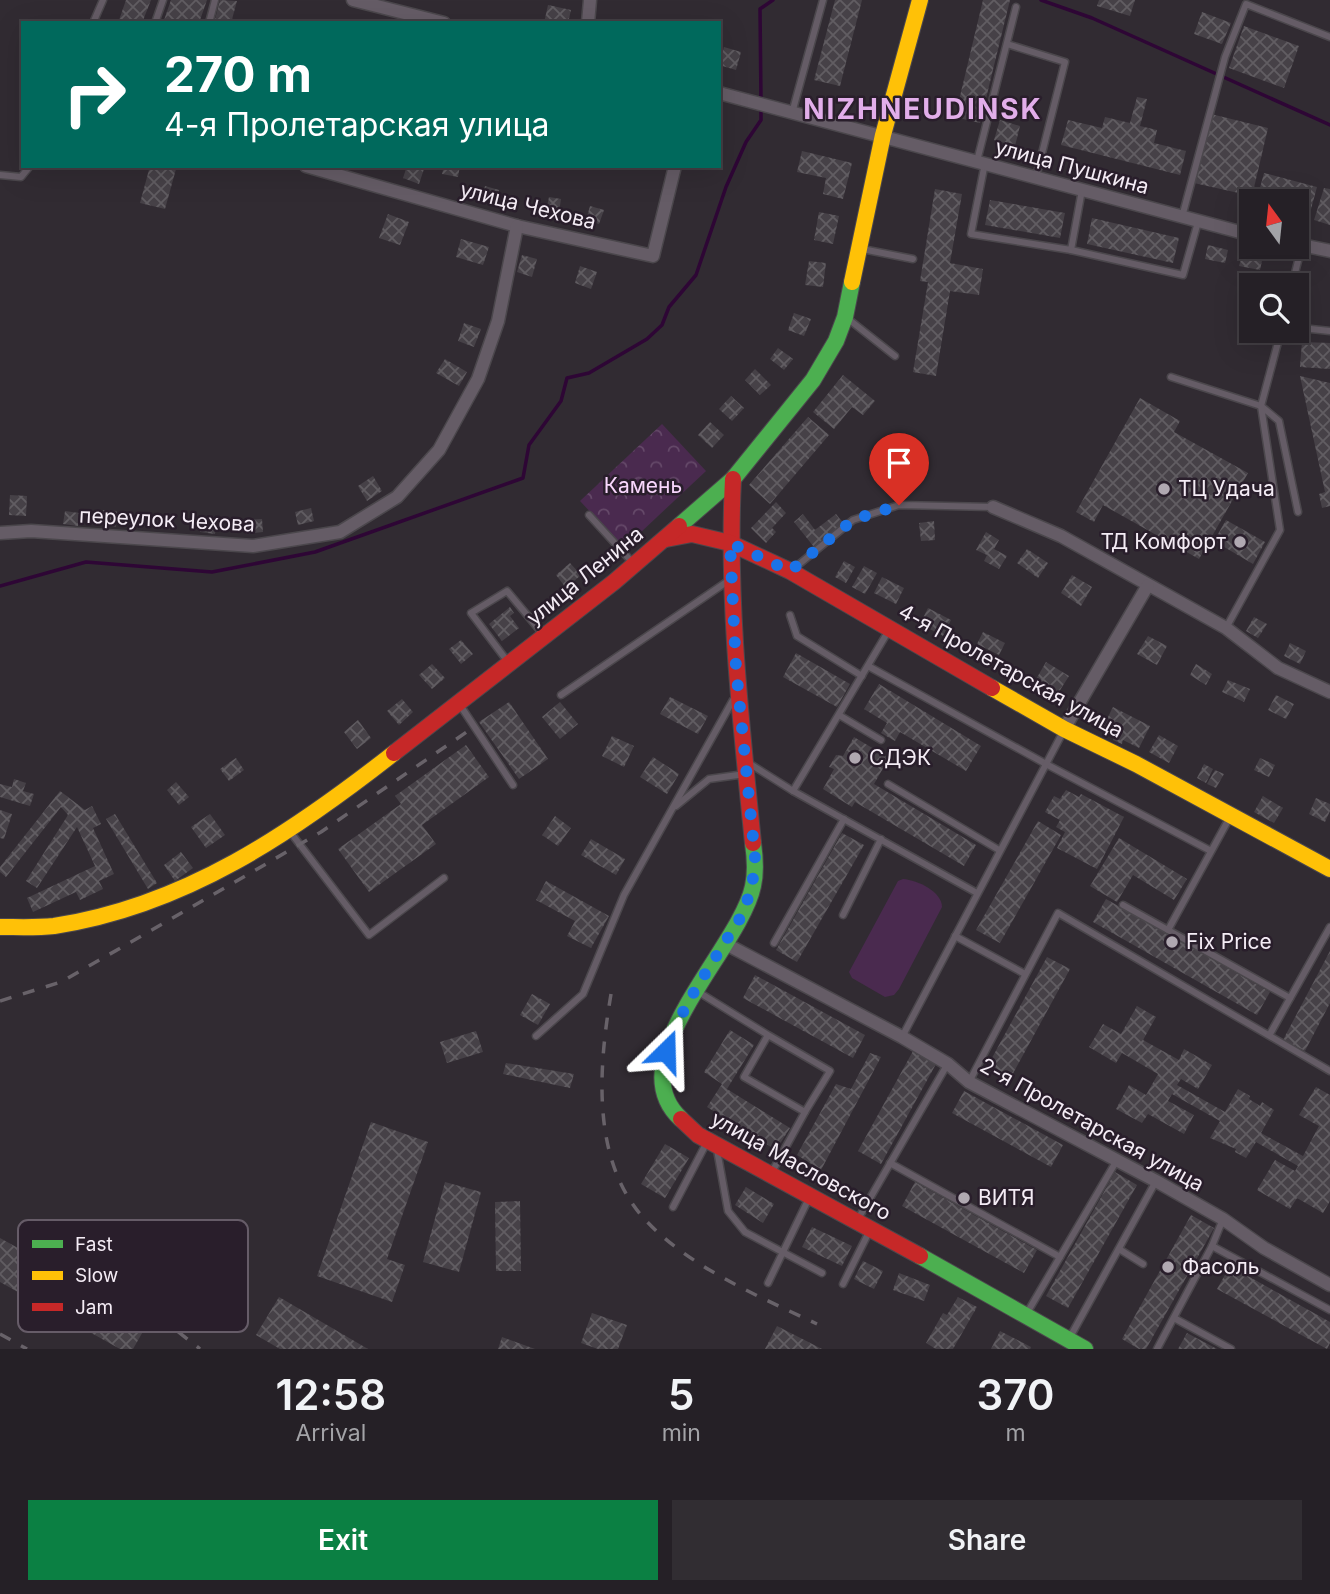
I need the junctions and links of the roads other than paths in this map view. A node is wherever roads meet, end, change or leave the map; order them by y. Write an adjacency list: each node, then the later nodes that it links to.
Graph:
1 (103, 0): 9 (lane)
2 (163, 0): 10 (lane)
3 (215, 0): 11 (lane)
4 (590, 0): 13 (street)
5 (823, 0): 17 (lane)
6 (920, 0): 18 (street, улица Ленина)
7 (358, 1): 12 (street)
8 (1016, 7): 15 (lane)
9 (94, 21)
10 (156, 21)
11 (210, 21)
12 (436, 21)
13 (588, 21)
14 (1330, 37): 26 (lane)
15 (1007, 44): 19 (lane); 24 (lane)
16 (721, 94): 17 (street, улица Пушкина)
17 (792, 113): 18 (street, улица Пушкина)
18 (883, 135): 19 (street, улица Пушкина); 31 (street, улица Ленина)
19 (981, 162): 24 (street, улица Пушкина); 32 (lane)
20 (28, 168): 23 (lane)
21 (313, 168): 28 (street, улица Чехова)
22 (675, 168): 28 (street, улица Чехова)
23 (0, 175)
24 (1036, 177): 25 (street, улица Пушкина)
25 (1082, 190): 26 (street, улица Пушкина); 32 (lane)
26 (1182, 217): 27 (street, улица Пушкина)
27 (1198, 221): 29 (street, улица Пушкина); 32 (lane)
28 (517, 226): 46 (street, переулок Чехова)
29 (1239, 232)
30 (1309, 247): 33 (street)
31 (860, 248): 34 (lane); 35 (street, улица Ленина)
32 (1071, 250)
33 (1330, 251)
34 (913, 259)
35 (845, 317): 39 (lane); 42 (street, улица Ленина)
36 (1311, 329): 37 (lane)
37 (1330, 331)
38 (1278, 343): 41 (lane)
39 (895, 356)
40 (1171, 377): 41 (lane)
41 (1261, 406): 44 (lane); 54 (lane)
42 (733, 479): 47 (street, улица Ленина); 48 (street, улица Масловского)
43 (993, 507): 50 (lane); 52 (street)
44 (1298, 512)
45 (589, 515): 49 (lane)
46 (0, 533)
47 (664, 539): 48 (street, 4-я Пролетарская улица); 49 (street, улица Ленина)
48 (730, 543): 50 (street, 4-я Пролетарская улица); 51 (street, улица Масловского)
49 (634, 564): 56 (street, улица Ленина)
50 (790, 571): 55 (street, 4-я Пролетарская улица)
51 (732, 578): 60 (street, улица Масловского); 62 (lane)
52 (1148, 585): 54 (street); 65 (street)
53 (790, 615): 59 (lane)
54 (1226, 628): 61 (street)
55 (890, 629): 58 (lane); 65 (street, 4-я Пролетарская улица)
56 (544, 636): 57 (street, улица Ленина); 57 (lane)
57 (509, 663): 63 (street, улица Ленина)
58 (868, 666): 59 (lane); 67 (lane)
59 (862, 676): 64 (lane)
60 (738, 692): 68 (street, улица Масловского); 72 (lane)
61 (1330, 692)
62 (561, 695)
63 (459, 703): 70 (lane); 75 (street, улица Ленина)
64 (839, 715): 66 (lane); 71 (lane)
65 (1064, 729): 67 (lane); 73 (street, 4-я Пролетарская улица)
66 (881, 740)
67 (1046, 764): 77 (lane); 78 (lane)
68 (744, 767): 71 (lane); 72 (lane); 88 (street, улица Масловского)
69 (888, 784): 77 (lane)
70 (513, 785)
71 (793, 791): 74 (lane)
72 (672, 810): 94 (lane)
73 (1231, 815): 78 (lane); 79 (street, 4-я Пролетарская улица)
74 (844, 819): 76 (lane); 89 (lane)
75 (290, 831): 80 (lane); 85 (street, улица Ленина)
76 (881, 839): 81 (lane); 83 (lane)
77 (999, 850): 81 (lane)
78 (1211, 851): 86 (lane)
79 (1330, 869)
80 (444, 878)
81 (977, 893): 87 (lane)
82 (1123, 905): 86 (lane)
83 (843, 915)
84 (1330, 927): 92 (lane)
85 (0, 928)
86 (1168, 930): 92 (lane)
87 (955, 936): 90 (lane); 96 (lane)
88 (724, 943): 91 (street, улица Масловского); 96 (street, 2-я Пролетарская улица)
89 (774, 943)
90 (1025, 974): 93 (lane); 99 (lane)
91 (695, 990): 95 (lane); 101 (street, улица Масловского)
92 (1290, 998): 93 (lane)
93 (1270, 1034): 98 (lane)
94 (536, 1035)
95 (768, 1035): 100 (lane); 100 (lane)
96 (902, 1037): 97 (street, 2-я Пролетарская улица)
97 (948, 1064): 99 (street, 2-я Пролетарская улица); 103 (lane)
98 (1330, 1071)
99 (969, 1082): 102 (street, 2-я Пролетарская улица)
100 (805, 1112): 104 (lane)
101 (712, 1142): 104 (street, улица Масловского); 107 (lane); 112 (lane)
102 (1117, 1160): 105 (street, 2-я Пролетарская улица); 113 (lane)
103 (890, 1163): 109 (lane); 113 (lane)
104 (771, 1174): 106 (street, улица Масловского)
105 (1156, 1181): 108 (street, 2-я Пролетарская улица); 111 (lane)
106 (810, 1195): 109 (street, улица Масловского); 112 (lane)
107 (673, 1207)
108 (1223, 1219): 110 (lane); 118 (street, 2-я Пролетарская улица)
109 (864, 1224): 117 (lane); 122 (street, улица Масловского)
110 (1212, 1245): 119 (lane); 121 (lane)
111 (1119, 1249): 114 (lane); 122 (lane)
112 (783, 1252): 115 (lane); 116 (lane)
113 (1060, 1257): 120 (lane)
114 (1143, 1264)
115 (821, 1273)
116 (768, 1283)
117 (843, 1284)
118 (1330, 1285)
119 (1330, 1310)
120 (1027, 1313)
121 (1174, 1318): 124 (lane); 125 (lane)
122 (1069, 1339): 123 (street, улица Масловского)
123 (1085, 1349)
124 (1157, 1349)
125 (1231, 1349)

